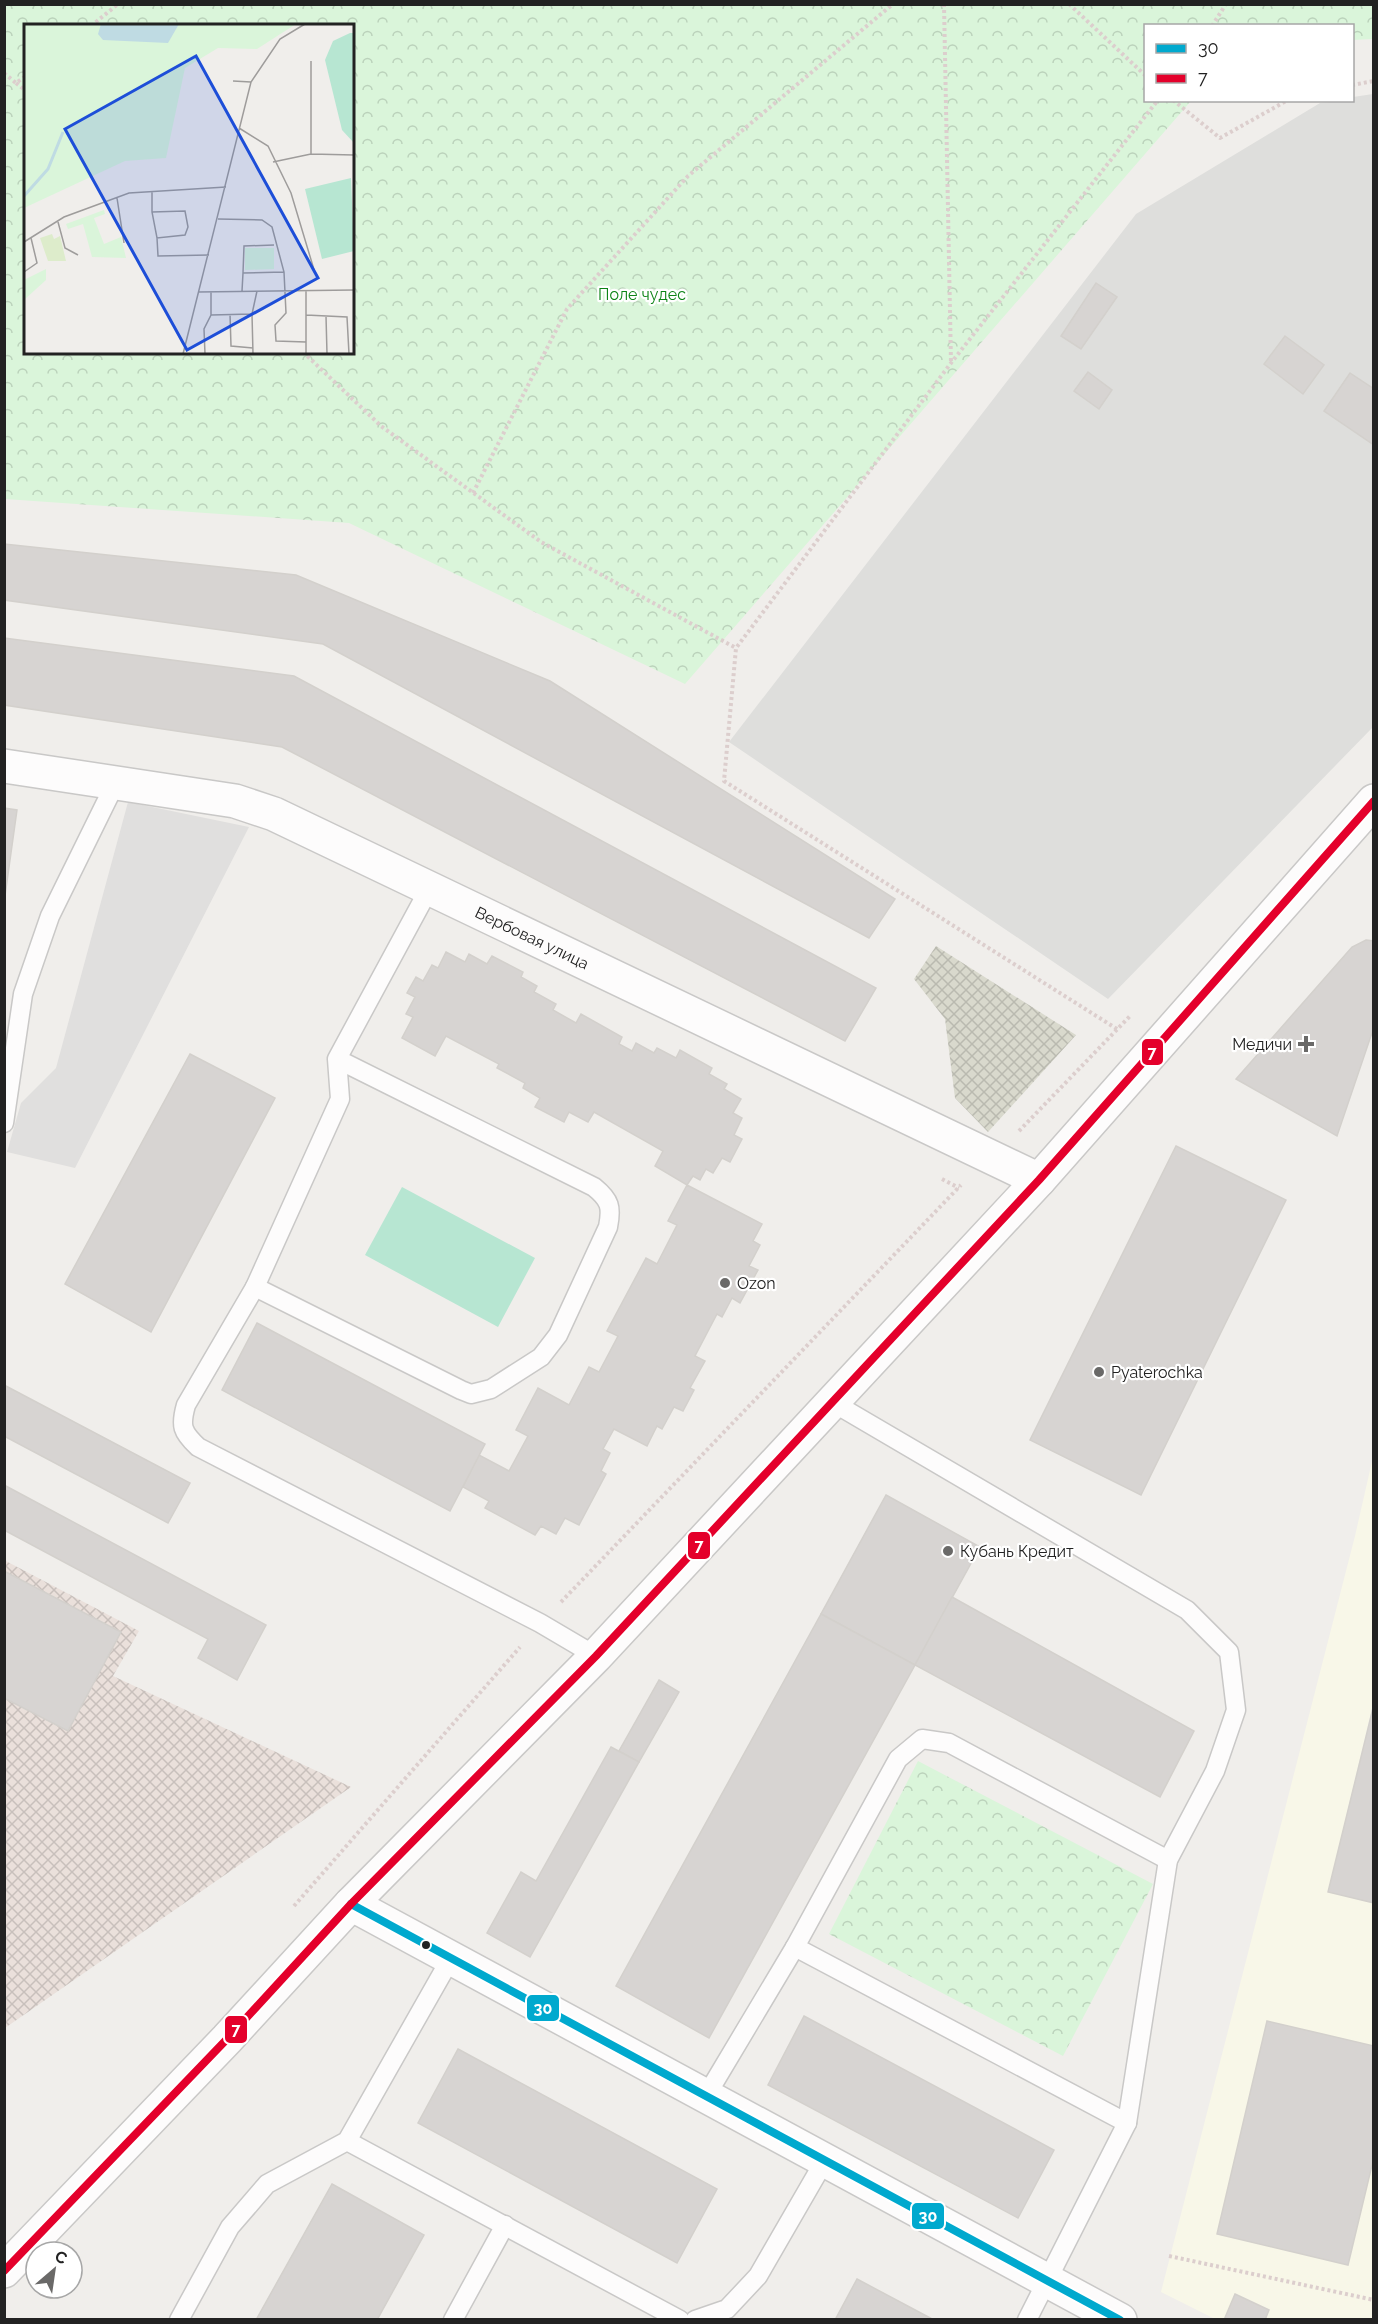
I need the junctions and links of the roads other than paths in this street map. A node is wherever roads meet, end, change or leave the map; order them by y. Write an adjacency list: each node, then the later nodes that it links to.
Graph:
1 (4, 766): 2 (street, Вербовая улица)
2 (115, 784): 4 (street, Вербовая улица); 6 (lane)
3 (1374, 801): 7 (street)
4 (429, 889): 5 (lane); 7 (street, Вербовая улица)
5 (337, 1059): 8 (lane); 8 (lane)
6 (4, 1123)
7 (1039, 1180): 9 (street)
8 (255, 1287): 10 (lane)
9 (832, 1402): 10 (street); 11 (lane)
10 (596, 1656): 12 (street)
11 (1168, 1860): 13 (lane); 16 (lane)
12 (351, 1904): 14 (street); 20 (street)
13 (795, 1947): 15 (lane); 16 (lane)
14 (451, 1958): 15 (street); 17 (lane)
15 (706, 2096): 18 (street)
16 (1127, 2123): 21 (lane)
17 (347, 2141): 19 (lane); 22 (lane)
18 (825, 2160): 21 (street); 25 (lane)
19 (505, 2225): 23 (lane); 24 (lane)
20 (4, 2271)
21 (1046, 2280): 26 (lane); 27 (street)
22 (179, 2319)
23 (453, 2319)
24 (680, 2319)
25 (695, 2319)
26 (1027, 2319)
27 (1120, 2319)

